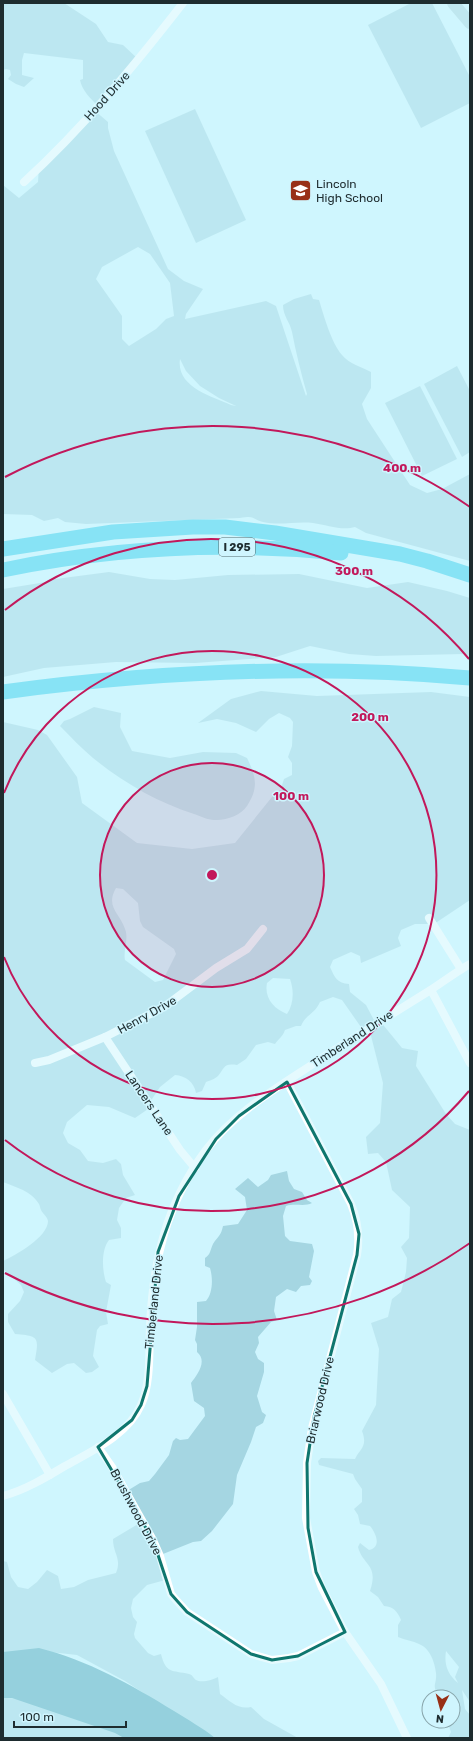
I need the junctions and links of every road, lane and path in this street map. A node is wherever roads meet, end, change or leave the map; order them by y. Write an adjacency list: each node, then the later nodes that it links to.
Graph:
1 (183, 3): 4 (street, Hood Drive)
2 (454, 3): 3 (main road)
3 (470, 23)
4 (24, 182)
5 (3, 549): 7 (highway)
6 (3, 570): 7 (highway, I 295)
7 (470, 575)
8 (470, 678): 9 (highway)
9 (3, 692)
10 (429, 918): 13 (street)
11 (264, 929): 15 (street, Henry Drive)
12 (470, 964): 13 (street, Timberland Drive)
13 (461, 969): 14 (street, Timberland Drive)
14 (431, 990): 17 (street); 18 (street, Timberland Drive)
15 (105, 1037): 16 (street, Henry Drive); 19 (street, Lancers Lane)
16 (35, 1063)
17 (470, 1063)
18 (286, 1082): 19 (street, Timberland Drive); 24 (street, Briarwood Drive)
19 (195, 1168): 21 (street, Timberland Drive)
20 (3, 1394): 22 (street)
21 (98, 1447): 22 (street, Timberland Drive); 24 (street, Brushwood Drive)
22 (50, 1475): 23 (street, Timberland Drive)
23 (3, 1496)
24 (345, 1632): 25 (street, Briarwood Drive)
25 (407, 1738)

